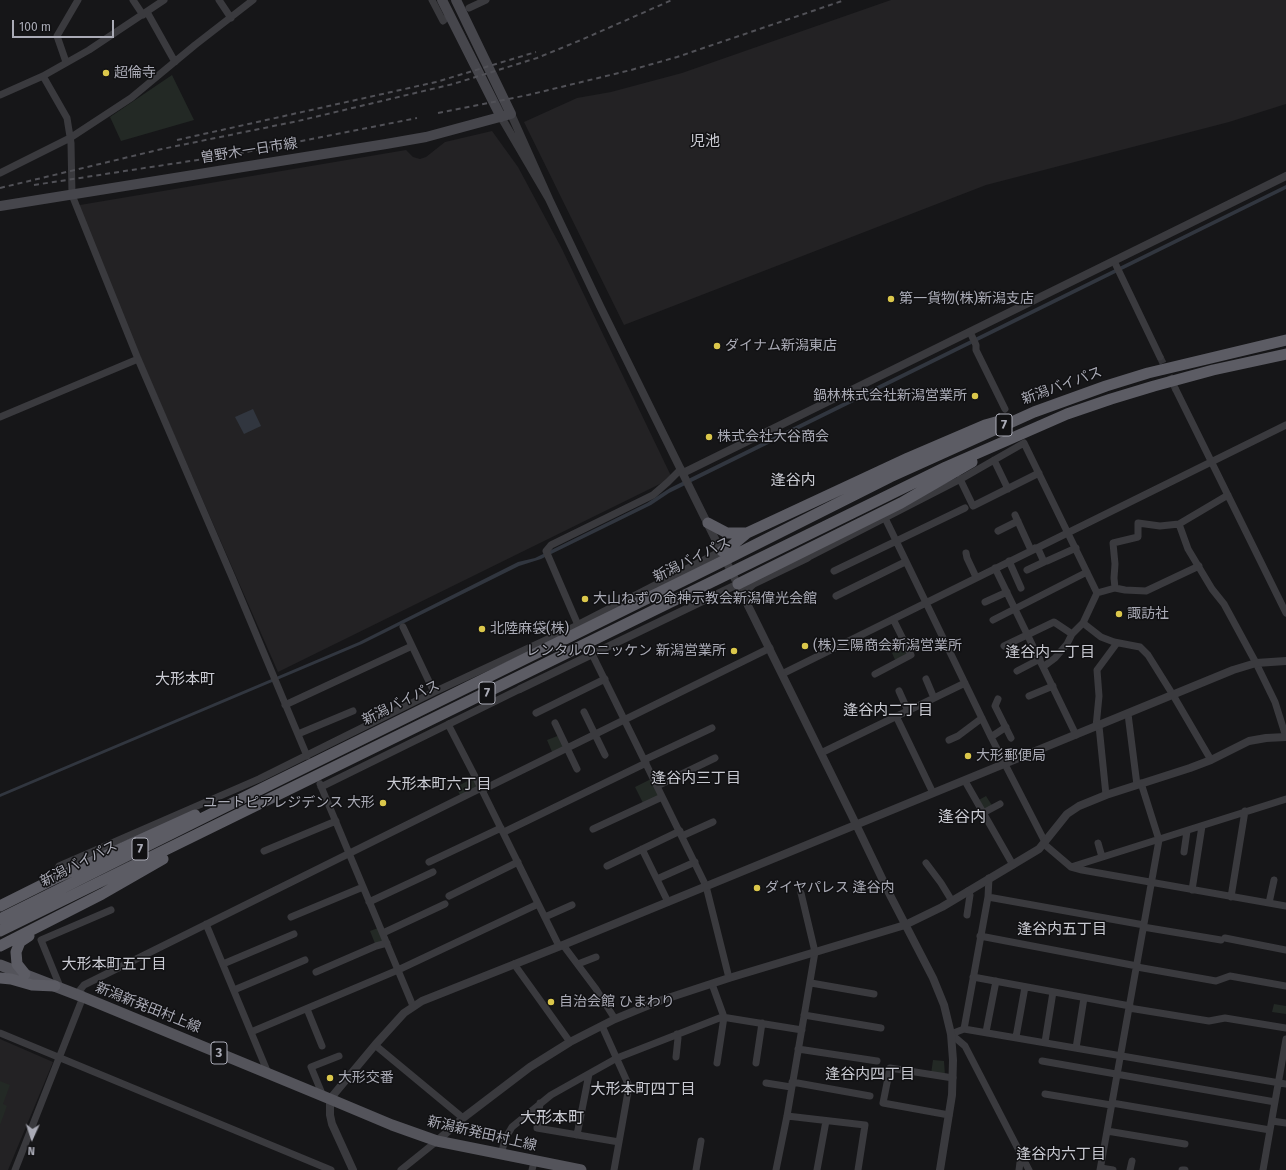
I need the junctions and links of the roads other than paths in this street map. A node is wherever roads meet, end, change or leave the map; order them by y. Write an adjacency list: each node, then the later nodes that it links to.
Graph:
1 (78, 0): 14 (street)
2 (133, 0): 11 (street)
3 (164, 0): 11 (street)
4 (218, 0): 12 (street)
5 (253, 0): 12 (street)
6 (432, 0): 13 (street)
7 (442, 0): 18 (main road)
8 (456, 0): 18 (main road)
9 (486, 0): 10 (street)
10 (470, 5)
11 (145, 13): 14 (street); 15 (street)
12 (231, 18): 15 (street)
13 (445, 19)
14 (66, 62): 16 (street)
15 (175, 62): 19 (street)
16 (42, 76): 17 (street); 19 (street)
17 (0, 95)
18 (505, 112): 22 (main road, 曽野木一日市線); 38 (street)
19 (70, 138): 20 (street); 22 (street)
20 (0, 173)
21 (1286, 176): 24 (street)
22 (72, 195): 23 (main road, 曽野木一日市線); 29 (street)
23 (0, 206)
24 (1114, 261): 25 (street); 28 (street)
25 (970, 332): 31 (street); 38 (street)
26 (1286, 340): 32 (highway, 新潟バイパス / 7)
27 (1286, 354): 35 (highway, 新潟バイパス / 7)
28 (1160, 357)
29 (138, 359): 33 (street); 105 (street)
30 (1176, 390): 37 (street)
31 (1005, 409)
32 (1034, 412): 49 (highway); 139 (highway, 新潟バイパス / 7)
33 (0, 417)
34 (1286, 425): 37 (street)
35 (1021, 434): 65 (highway); 145 (highway, 新潟バイパス / 7)
36 (994, 460): 39 (street); 40 (street); 41 (street)
37 (1211, 462): 42 (street); 48 (street)
38 (682, 471): 45 (street); 78 (street)
39 (1039, 473): 41 (street); 48 (street)
40 (960, 479): 41 (street); 44 (street)
41 (1008, 488)
42 (1228, 495): 46 (street); 74 (street)
43 (965, 508): 50 (street)
44 (885, 518): 50 (street); 55 (street)
45 (708, 523): 49 (highway); 53 (street)
46 (1179, 524): 59 (street); 67 (street)
47 (998, 531): 52 (street)
48 (1068, 532): 51 (street); 52 (street)
49 (747, 533): 53 (highway)
50 (896, 542): 58 (street); 62 (street)
51 (1076, 548): 57 (street); 63 (street)
52 (1033, 549): 56 (street); 61 (street)
53 (722, 551): 65 (street); 78 (street)
54 (966, 553): 64 (street)
55 (807, 558): 65 (street)
56 (1009, 561): 60 (street); 66 (street)
57 (1047, 561)
58 (905, 562): 70 (street); 72 (street)
59 (1199, 566): 67 (street); 89 (street)
60 (995, 568): 64 (street); 68 (street)
61 (1027, 570)
62 (834, 571)
63 (1087, 572): 69 (street); 73 (street)
64 (976, 578): 72 (street)
65 (740, 588): 85 (street); 86 (street)
66 (1021, 588)
67 (1116, 588): 69 (street)
68 (1007, 592): 71 (street); 73 (street)
69 (1097, 593): 77 (street)
70 (836, 596)
71 (985, 602)
72 (925, 603): 75 (street); 96 (street)
73 (1015, 609): 76 (street); 80 (street)
74 (1286, 613)
75 (893, 619): 92 (street); 93 (street)
76 (993, 620)
77 (1083, 623): 81 (street); 82 (street)
78 (578, 625): 100 (street)
79 (403, 627): 83 (street)
80 (1027, 634): 81 (street); 84 (street); 87 (street)
81 (1072, 634): 90 (street)
82 (1117, 643): 101 (street); 116 (street)
83 (412, 646): 100 (street); 105 (street)
84 (1004, 646)
85 (770, 648): 92 (street); 113 (street)
86 (592, 654): 94 (street); 98 (street)
87 (1040, 659): 90 (street); 91 (street)
88 (1286, 661): 89 (street)
89 (1256, 664): 101 (street); 124 (street)
90 (1043, 667): 97 (street)
91 (1017, 671)
92 (782, 674): 127 (street)
93 (875, 674)
94 (605, 679): 109 (street); 113 (street)
95 (926, 679): 103 (street)
96 (965, 683): 103 (street); 112 (street)
97 (1053, 686): 102 (street); 121 (street)
98 (520, 689): 115 (street)
99 (899, 691): 107 (street)
100 (434, 692): 129 (street)
101 (1173, 695): 110 (street); 131 (street)
102 (1029, 696)
103 (934, 698): 107 (street)
104 (998, 699): 117 (street)
105 (285, 705): 119 (street)
106 (353, 711): 119 (street)
107 (908, 711): 111 (street)
108 (584, 712): 120 (street)
109 (536, 713)
110 (1128, 714): 116 (street); 136 (street)
111 (896, 716): 127 (street); 140 (street)
112 (982, 718): 122 (street); 125 (street)
113 (625, 720): 120 (street); 132 (street)
114 (555, 723): 126 (street)
115 (448, 724): 138 (street); 148 (street)
116 (1098, 726): 121 (street); 141 (street)
117 (1006, 727): 122 (street); 123 (street)
118 (712, 728): 132 (street)
119 (298, 734): 129 (street)
120 (595, 735): 126 (street); 128 (street)
121 (1076, 735): 133 (street)
122 (991, 737): 133 (street)
123 (1011, 738)
124 (1286, 738): 131 (street)
125 (949, 740)
126 (567, 748): 134 (street); 138 (street)
127 (821, 753): 150 (street)
128 (605, 755)
129 (307, 756): 173 (street)
130 (716, 758): 137 (street)
131 (1211, 760): 136 (street)
132 (645, 761): 137 (street); 153 (street)
133 (1005, 764): 135 (street); 157 (street)
134 (577, 769)
135 (965, 780): 140 (street); 147 (street)
136 (1139, 784): 141 (street); 156 (street)
137 (657, 786): 142 (street)
138 (482, 789): 153 (street); 162 (street)
139 (253, 793): 173 (highway); 197 (highway, 新潟バイパス / 7)
140 (933, 793): 150 (street)
141 (1106, 795): 157 (street)
142 (662, 797): 152 (street); 155 (street)
143 (1286, 799): 146 (street)
144 (1000, 804): 147 (street)
145 (252, 808): 186 (highway); 197 (highway, 新潟バイパス / 7)
146 (1245, 811): 151 (street); 185 (street)
147 (984, 813): 168 (street)
148 (336, 821): 160 (street); 162 (street)
149 (713, 822): 155 (street)
150 (856, 824): 177 (street); 204 (street)
151 (1202, 826): 154 (street); 179 (street)
152 (594, 829)
153 (502, 830): 164 (street); 165 (street)
154 (1187, 831): 156 (street); 161 (street)
155 (681, 834): 159 (street); 166 (street)
156 (1158, 840): 163 (street); 176 (street)
157 (1044, 843): 168 (street); 170 (street)
158 (1098, 843): 163 (street)
159 (642, 849): 169 (street); 174 (street)
160 (264, 851)
161 (1184, 852)
162 (349, 854): 178 (street); 203 (street)
163 (1102, 858): 170 (street)
164 (429, 862)
165 (518, 862): 182 (street); 193 (street)
166 (695, 862): 174 (street); 177 (street)
167 (926, 863): 187 (street)
168 (1013, 865): 172 (street)
169 (607, 866)
170 (1071, 867): 176 (street)
171 (433, 872): 189 (street)
172 (989, 878): 180 (street); 184 (street)
173 (54, 879): 183 (highway)
174 (657, 879): 190 (street)
175 (1274, 880): 191 (street)
176 (1152, 883): 179 (street); 205 (street)
177 (706, 886): 190 (street); 227 (street)
178 (363, 887): 189 (street); 200 (street)
179 (1192, 890): 185 (street)
180 (968, 891): 187 (street); 199 (street)
181 (801, 893): 214 (street)
182 (449, 896)
183 (17, 897): 188 (highway); 195 (highway)
184 (988, 897): 205 (street); 209 (street)
185 (1232, 897): 191 (street)
186 (88, 901): 211 (highway); 224 (highway)
187 (952, 901): 204 (street)
188 (0, 902)
189 (369, 902): 207 (street)
190 (668, 902): 212 (street)
191 (1269, 903): 196 (street)
192 (445, 904): 207 (street)
193 (538, 904): 201 (street); 222 (street)
194 (572, 905): 201 (street)
195 (0, 906)
196 (1286, 906)
197 (30, 910): 202 (highway, 新潟バイパス / 7); 206 (highway, 新潟バイパス / 7)
198 (111, 910): 233 (street)
199 (967, 915)
200 (291, 917)
201 (545, 917): 212 (street)
202 (0, 919)
203 (206, 924): 217 (street); 237 (street)
204 (905, 925): 214 (street); 255 (street)
205 (1144, 926): 213 (street); 221 (street)
206 (0, 931)
207 (383, 933): 210 (street)
208 (294, 934): 217 (street)
209 (980, 936): 221 (street); 225 (street)
210 (387, 943): 222 (street); 223 (street)
211 (0, 946)
212 (561, 946): 218 (street); 219 (street)
213 (1286, 950)
214 (815, 952): 227 (street); 229 (street)
215 (596, 957): 219 (street)
216 (305, 960): 234 (street)
217 (223, 964): 234 (street)
218 (514, 964): 239 (street); 258 (street)
219 (578, 964): 244 (street)
220 (0, 965): 224 (main road, 新潟新発田村上線 / 3)
221 (1137, 966): 231 (street); 240 (street)
222 (398, 970): 239 (street); 241 (street)
223 (316, 972)
224 (25, 974): 233 (main road, 新潟新発田村上線 / 3)
225 (973, 977): 228 (street); 248 (street)
226 (0, 978): 233 (highway)
227 (729, 978): 230 (street)
228 (996, 981): 232 (street); 252 (street)
229 (811, 983): 236 (street); 242 (street)
230 (712, 984): 243 (street); 244 (street)
231 (1286, 986)
232 (1025, 987): 235 (street); 256 (street)
233 (58, 988): 237 (main road, 新潟新発田村上線 / 3)
234 (234, 990): 251 (street)
235 (1053, 992): 238 (street); 259 (street)
236 (874, 994)
237 (80, 996): 267 (street); 274 (main road, 新潟新発田村上線 / 3)
238 (1084, 998): 240 (street); 262 (street)
239 (413, 1006): 261 (street)
240 (1129, 1007): 249 (street); 264 (street)
241 (307, 1009): 251 (street); 260 (street)
242 (804, 1015): 247 (street); 250 (street)
243 (724, 1017): 245 (street); 254 (street); 271 (street)
244 (616, 1019): 246 (street)
245 (762, 1023): 250 (street); 272 (street)
246 (602, 1026): 258 (street); 268 (street)
247 (881, 1028)
248 (964, 1028): 252 (street); 255 (street)
249 (1286, 1028)
250 (802, 1030): 263 (street)
251 (252, 1032): 274 (street)
252 (986, 1032): 256 (street)
253 (0, 1033): 267 (street)
254 (677, 1034): 266 (street); 268 (street)
255 (951, 1034): 277 (street); 300 (street)
256 (1016, 1037): 259 (street)
257 (1286, 1039): 273 (street)
258 (570, 1042): 289 (street)
259 (1045, 1042): 262 (street)
260 (322, 1046)
261 (374, 1046): 283 (street); 289 (street)
262 (1076, 1048): 264 (street)
263 (798, 1049): 269 (street); 280 (street)
264 (1121, 1055): 276 (street); 278 (street)
265 (339, 1056): 283 (street)
266 (676, 1057)
267 (58, 1058): 305 (street); 306 (street)
268 (617, 1058): 275 (street); 298 (street)
269 (877, 1061)
270 (1042, 1061): 276 (street)
271 (717, 1063)
272 (756, 1063)
273 (1284, 1066): 278 (street)
274 (268, 1073): 283 (main road, 新潟新発田村上線 / 3)
275 (588, 1074): 285 (street); 295 (street)
276 (1117, 1074): 284 (street); 286 (street)
277 (953, 1078): 287 (street); 287 (street)
278 (1282, 1083): 284 (street)
279 (766, 1084): 280 (street)
280 (792, 1085): 282 (street); 288 (street)
281 (1045, 1094): 286 (street)
282 (870, 1096)
283 (327, 1097): 296 (main road, 新潟新発田村上線 / 3); 307 (street)
284 (1275, 1102): 291 (street)
285 (540, 1103): 295 (street); 301 (street)
286 (1112, 1104): 293 (street); 294 (street)
287 (949, 1114): 315 (street)
288 (787, 1116): 290 (street); 312 (street)
289 (462, 1118): 296 (street)
290 (826, 1121): 313 (street); 314 (street)
291 (1272, 1121): 292 (street); 293 (street)
292 (1286, 1123)
293 (1270, 1130): 322 (street)
294 (1107, 1131): 299 (street); 304 (street)
295 (577, 1135): 298 (street)
296 (437, 1141): 301 (main road, 新潟新発田村上線 / 3); 308 (street)
297 (701, 1141): 311 (street)
298 (619, 1142): 310 (street)
299 (1185, 1144)
300 (1021, 1154): 316 (street); 317 (street)
301 (502, 1155): 303 (main road, 新潟新発田村上線 / 3)
302 (1132, 1161): 319 (street)
303 (533, 1166): 309 (main road, 新潟新発田村上線 / 3)
304 (1100, 1169): 318 (street)
305 (15, 1170)
306 (331, 1170)
307 (353, 1170)
308 (401, 1170)
309 (581, 1170)
310 (614, 1170)
311 (696, 1170)
312 (776, 1170)
313 (817, 1170)
314 (858, 1170)
315 (940, 1170)
316 (1019, 1170)
317 (1029, 1170)
318 (1113, 1170)
319 (1130, 1170)
320 (1182, 1170): 321 (street)
321 (1185, 1170)
322 (1263, 1170)

